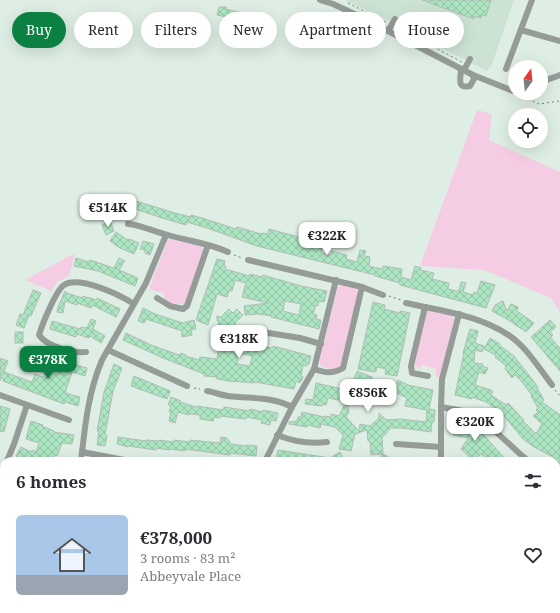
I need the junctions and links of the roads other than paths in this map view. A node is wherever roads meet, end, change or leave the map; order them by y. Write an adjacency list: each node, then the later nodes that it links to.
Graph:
1 (320, 0): 3 (street)
2 (532, 0): 5 (street)
3 (334, 2): 6 (street)
4 (393, 22): 6 (street)
5 (521, 30): 7 (street); 9 (street)
6 (388, 31): 10 (street)
7 (560, 41)
8 (469, 62): 10 (street)
9 (506, 69)
10 (462, 70): 11 (street); 11 (street)
11 (473, 75): 14 (street)
12 (560, 75): 13 (street)
13 (548, 79)
14 (508, 90)
15 (128, 224): 16 (street)
16 (166, 235): 17 (street); 25 (street)
17 (208, 245): 18 (street); 23 (street)
18 (228, 252)
19 (248, 260): 20 (street)
20 (336, 280): 21 (street); 29 (street)
21 (362, 287): 22 (street); 32 (street)
22 (383, 295)
23 (157, 298)
24 (406, 303): 26 (street)
25 (134, 304): 30 (street); 31 (street)
26 (425, 307): 27 (street); 33 (street)
27 (459, 314): 34 (street); 40 (street)
28 (250, 330): 29 (street)
29 (321, 344): 32 (street)
30 (108, 350): 35 (street); 46 (street)
31 (86, 352)
32 (314, 369): 39 (street)
33 (428, 376)
34 (552, 385)
35 (187, 386)
36 (207, 391): 39 (street)
37 (0, 395): 38 (street)
38 (27, 405): 41 (street); 47 (street)
39 (292, 407): 42 (street)
40 (441, 407): 45 (street); 52 (street)
41 (69, 420)
42 (277, 435): 43 (street); 50 (street)
43 (326, 442)
44 (396, 444): 45 (street)
45 (441, 447): 51 (street)
46 (82, 452): 48 (street); 49 (street)
47 (9, 457)
48 (81, 457)
49 (109, 457)
50 (267, 457)
51 (442, 457)
52 (524, 457)

